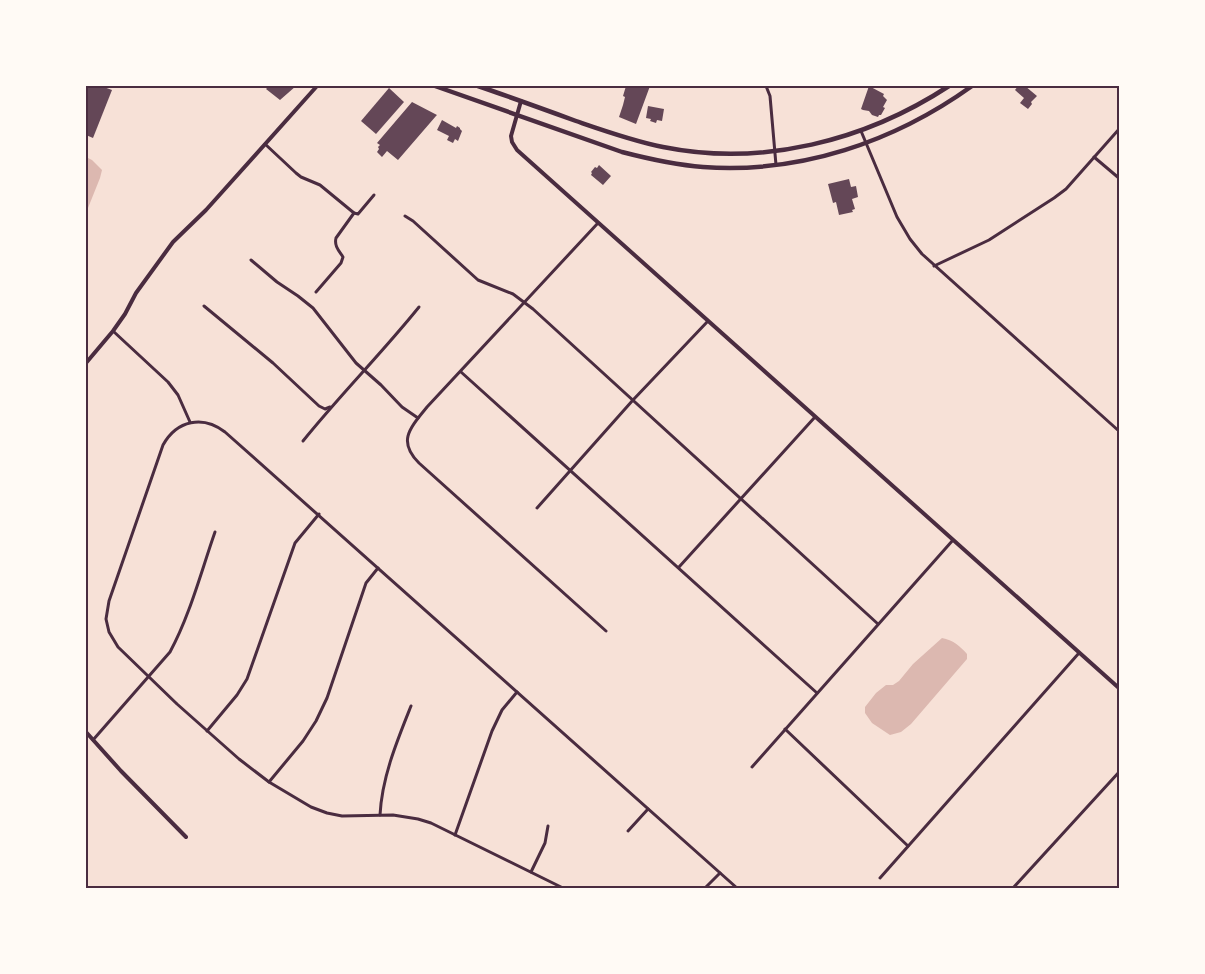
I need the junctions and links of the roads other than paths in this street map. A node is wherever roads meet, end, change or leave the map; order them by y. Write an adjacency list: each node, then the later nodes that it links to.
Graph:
1 (317, 86): 12 (street)
2 (435, 86): 8 (main road)
3 (478, 86): 7 (main road)
4 (766, 86): 14 (street)
5 (949, 86): 10 (main road)
6 (972, 86): 11 (main road)
7 (521, 101): 8 (street); 13 (main road)
8 (516, 115): 16 (main road); 22 (street)
9 (1119, 128): 15 (street)
10 (861, 130): 11 (street); 14 (main road)
11 (866, 143): 17 (main road); 24 (street)
12 (265, 144): 20 (street); 30 (street)
13 (670, 148): 14 (main road); 16 (main road)
14 (775, 151): 17 (street)
15 (1094, 157): 18 (street); 24 (street)
16 (668, 162): 17 (main road)
17 (776, 165)
18 (1119, 179)
19 (374, 195): 20 (street)
20 (354, 213): 25 (street)
21 (405, 216): 26 (street)
22 (598, 223): 26 (street); 29 (street)
23 (251, 260): 32 (street)
24 (934, 266): 39 (street)
25 (316, 292)
26 (525, 303): 33 (street); 34 (street)
27 (204, 306): 35 (street)
28 (418, 307): 32 (street)
29 (708, 321): 34 (street); 36 (street)
30 (113, 331): 31 (street); 38 (street)
31 (86, 363)
32 (365, 371): 35 (street); 37 (street)
33 (461, 372): 37 (street); 41 (street)
34 (633, 400): 41 (street); 42 (street)
35 (331, 406): 40 (street)
36 (815, 417): 42 (street); 46 (street)
37 (418, 418): 50 (street)
38 (190, 423): 44 (street); 52 (street)
39 (1119, 432)
40 (303, 441)
41 (570, 470): 43 (street); 47 (street)
42 (741, 500): 47 (street); 49 (street)
43 (537, 507)
44 (319, 514): 48 (street); 58 (street)
45 (215, 532): 52 (street)
46 (953, 540): 49 (street); 51 (street)
47 (679, 567): 55 (street)
48 (378, 568): 54 (street); 63 (street)
49 (878, 624): 55 (street)
50 (606, 631)
51 (1078, 653): 53 (street); 70 (street)
52 (149, 677): 58 (street); 60 (street)
53 (1119, 689)
54 (517, 692): 64 (street); 68 (street)
55 (817, 693): 57 (street)
56 (411, 706): 65 (street)
57 (785, 729): 61 (street); 70 (street)
58 (207, 731): 63 (street)
59 (86, 732): 60 (street)
60 (93, 740): 69 (street)
61 (752, 766)
62 (1119, 771): 77 (street)
63 (269, 782): 65 (street)
64 (648, 809): 67 (street); 72 (street)
65 (380, 815): 68 (street)
66 (548, 826): 71 (street)
67 (628, 831)
68 (455, 835): 71 (street)
69 (186, 837)
70 (908, 846): 73 (street)
71 (531, 873): 74 (street)
72 (720, 873): 75 (street); 76 (street)
73 (880, 878)
74 (563, 888)
75 (705, 888)
76 (737, 888)
77 (1013, 888)

